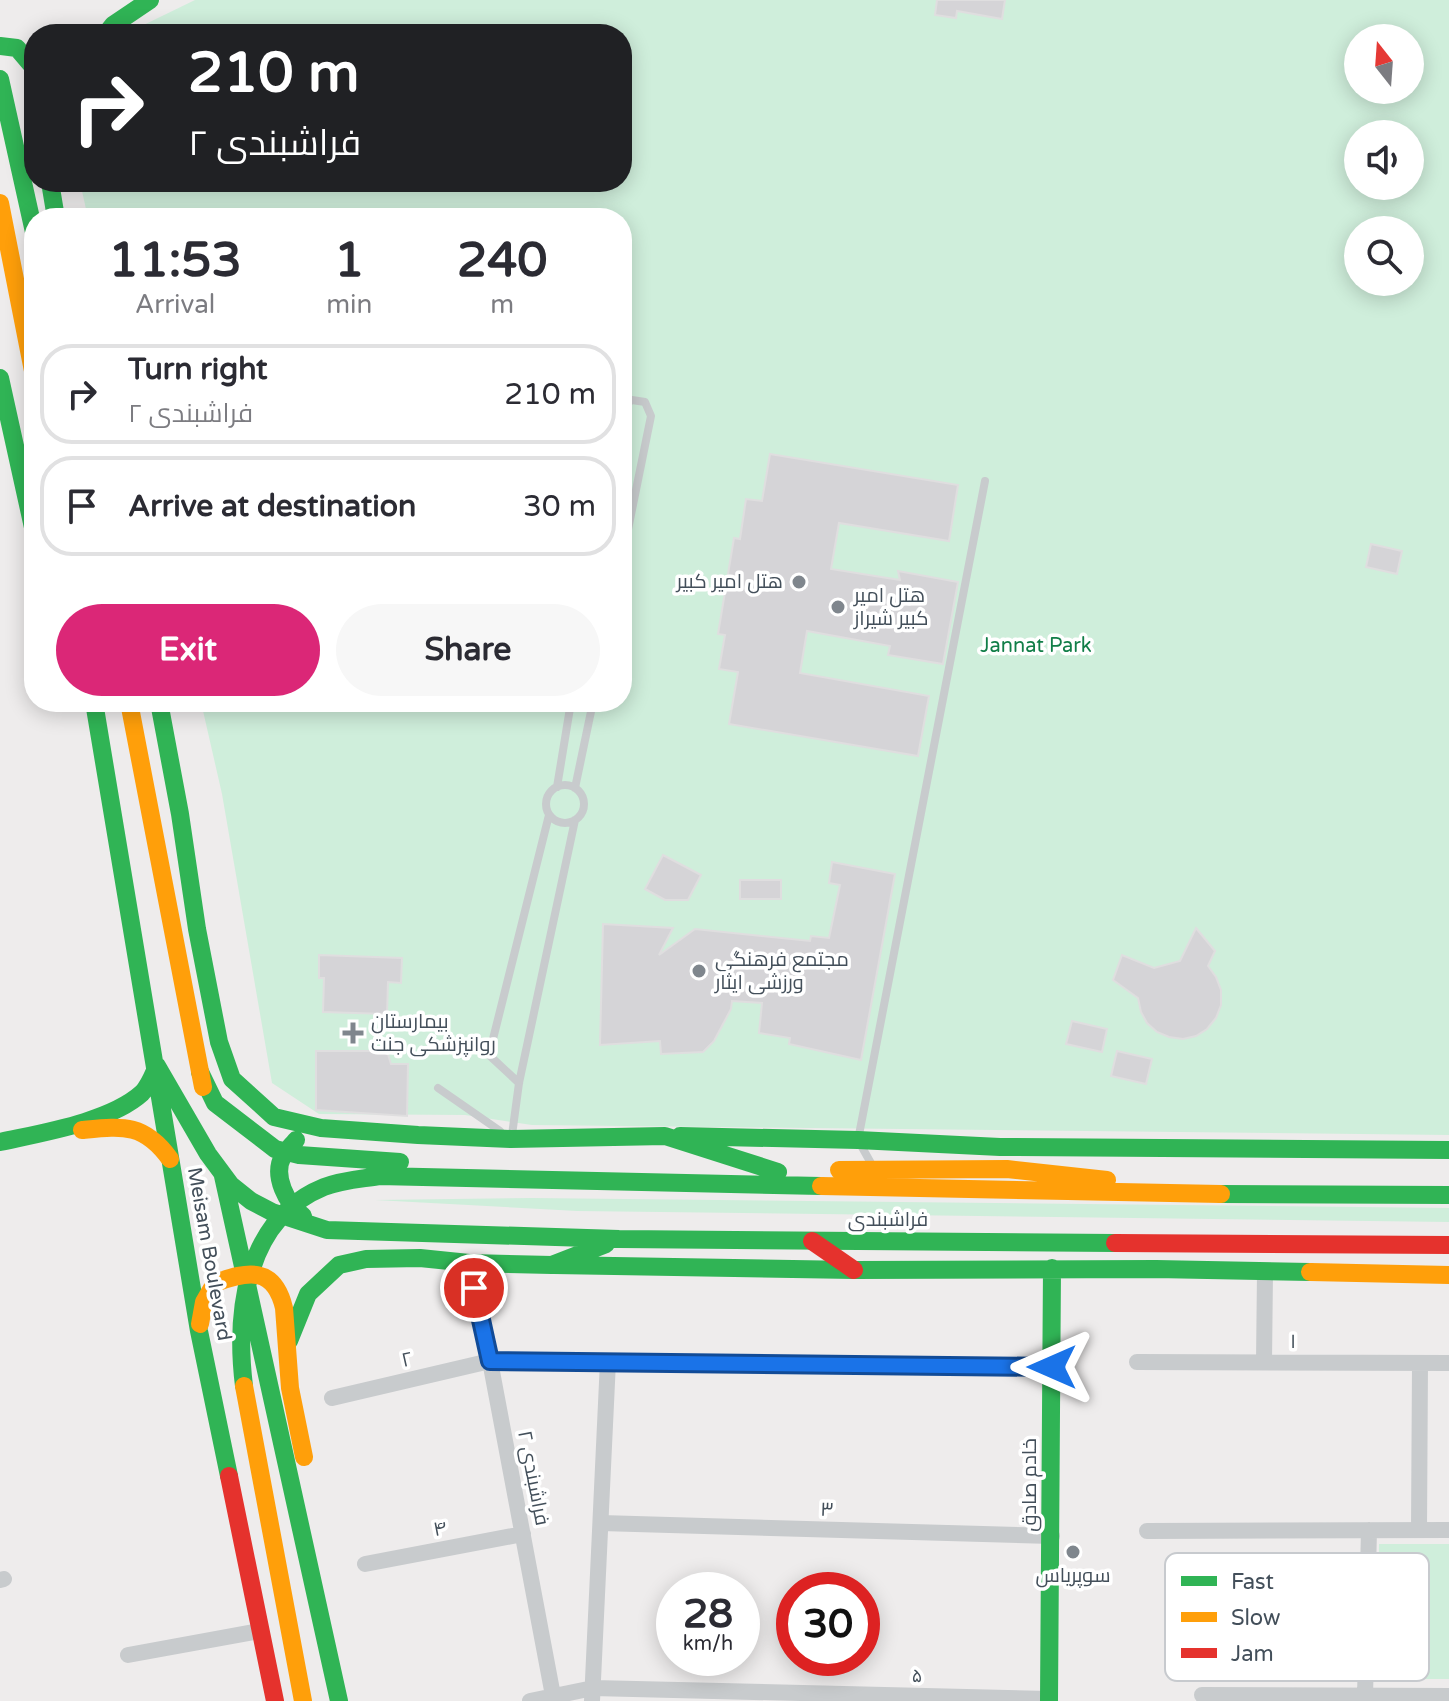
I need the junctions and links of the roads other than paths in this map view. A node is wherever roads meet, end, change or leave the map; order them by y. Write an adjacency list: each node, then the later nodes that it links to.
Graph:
1 (123, 0): 3 (main road)
2 (150, 0): 4 (main road)
3 (96, 24)
4 (114, 24)
5 (0, 46): 6 (main road)
6 (24, 56)
7 (0, 79): 8 (main road)
8 (24, 187)
9 (0, 203): 10 (main road)
10 (24, 325)
11 (0, 378): 14 (main road)
12 (632, 400): 15 (lane)
13 (985, 481): 35 (lane)
14 (24, 487)
15 (632, 510)
16 (82, 712): 24 (main road)
17 (96, 712): 24 (main road)
18 (131, 712): 28 (main road)
19 (161, 712): 31 (main road)
20 (569, 712): 22 (lane)
21 (591, 712): 23 (lane)
22 (557, 787): 23 (lane); 25 (lane)
23 (575, 788): 26 (lane)
24 (111, 813): 27 (main road, Meisam Boulevard)
25 (549, 815): 26 (lane); 29 (lane)
26 (575, 820): 29 (lane)
27 (157, 1066): 32 (main road); 38 (main road, Meisam Boulevard); 43 (main road, فراشبندی)
28 (200, 1072): 40 (main road); 83 (main road)
29 (519, 1083): 34 (lane)
30 (438, 1088): 34 (lane)
31 (321, 1128): 34 (main road); 43 (main road)
32 (32, 1135): 36 (main road); 38 (main road)
33 (665, 1136): 34 (main road); 35 (main road); 40 (main road)
34 (511, 1139)
35 (858, 1140): 37 (main road); 39 (lane)
36 (0, 1142)
37 (1449, 1150)
38 (170, 1159): 53 (main road, Meisam Boulevard)
39 (875, 1169): 40 (main road); 41 (main road)
40 (778, 1172)
41 (1185, 1194): 42 (main road); 82 (main road)
42 (1449, 1195)
43 (327, 1230): 44 (main road, فراشبندی)
44 (619, 1239): 45 (main road, فراشبندی); 48 (main road)
45 (812, 1241): 46 (main road, فراشبندی); 50 (main road)
46 (1449, 1245)
47 (469, 1263): 48 (main road); 54 (main road); 55 (street, ۲ فراشبندی)
48 (552, 1265): 50 (main road)
49 (1052, 1268): 50 (main road); 51 (main road); 61 (main road, خادم صادق)
50 (854, 1270)
51 (1265, 1272): 52 (main road); 58 (street)
52 (1449, 1275)
53 (199, 1331): 54 (main road); 72 (main road, Meisam Boulevard)
54 (286, 1348): 84 (main road)
55 (490, 1361): 56 (street); 62 (street, ۲); 68 (street, ۲ فراشبندی)
56 (608, 1361): 61 (street); 63 (street)
57 (1137, 1362): 58 (street, ۱)
58 (1264, 1362): 59 (street, ۱)
59 (1420, 1363): 60 (street, ۱); 65 (street)
60 (1449, 1363)
61 (1052, 1367): 69 (main road, خادم صادق)
62 (332, 1398)
63 (601, 1523): 69 (street, ۳); 75 (street)
64 (1369, 1530): 65 (street); 67 (street); 70 (street)
65 (1419, 1530): 66 (street)
66 (1449, 1530)
67 (1147, 1531)
68 (523, 1534): 71 (street, ۴); 79 (street, ۲ فراشبندی)
69 (1052, 1536): 80 (main road, خادم صادق)
70 (1368, 1553)
71 (365, 1564)
72 (260, 1631): 73 (street); 81 (main road, Meisam Boulevard)
73 (128, 1655)
74 (1365, 1681): 77 (street)
75 (592, 1694): 79 (street, ۵); 80 (street, ۵)
76 (1202, 1695): 77 (street)
77 (1365, 1696): 78 (street)
78 (1438, 1698)
79 (554, 1699): 85 (street, ۵)
80 (1049, 1700)
81 (275, 1701)
82 (303, 1701)
83 (339, 1701)
84 (348, 1701)
85 (530, 1701)

